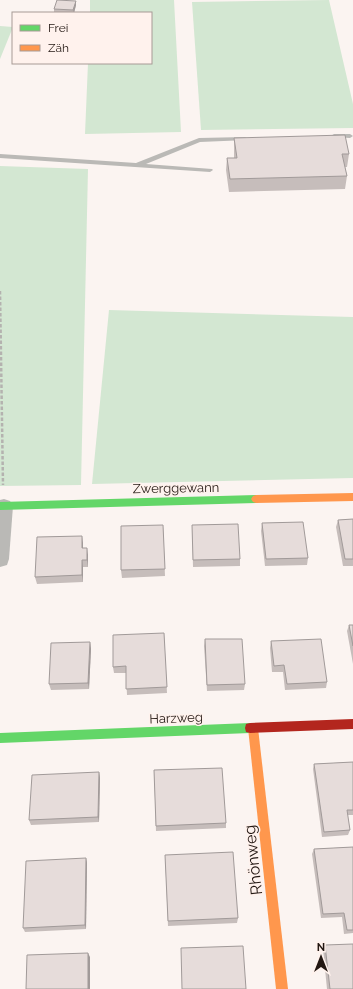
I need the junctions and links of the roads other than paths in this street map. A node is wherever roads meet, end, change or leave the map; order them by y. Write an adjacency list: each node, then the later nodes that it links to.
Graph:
1 (326, 136): 2 (lane)
2 (350, 136)
3 (255, 138): 5 (lane)
4 (0, 156): 5 (lane)
5 (137, 165): 6 (lane)
6 (210, 170)
7 (353, 497): 8 (street, Zwerggewann)
8 (2, 506): 9 (street)
9 (0, 559)
10 (353, 724): 11 (street, Harzweg)
11 (253, 728): 12 (street, Harzweg); 13 (street, Rhönweg)
12 (0, 738)
13 (282, 989)

